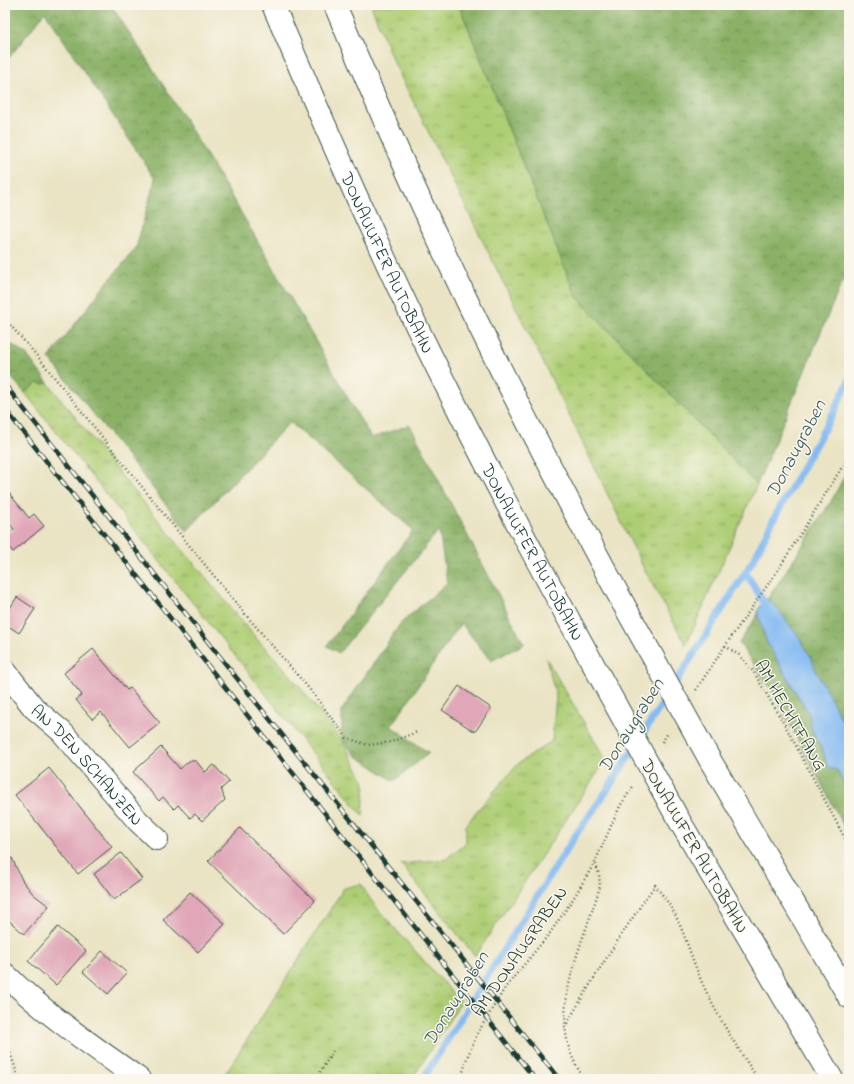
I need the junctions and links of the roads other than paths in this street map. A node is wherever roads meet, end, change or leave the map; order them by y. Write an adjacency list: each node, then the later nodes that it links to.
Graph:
1 (273, 5): 8 (main road, DONAUUFER AUTOBAHN, bridge)
2 (335, 5): 6 (main road, bridge)
3 (5, 671): 4 (main road, AN DEN SCHANZEN)
4 (156, 839)
5 (5, 974): 7 (main road)
6 (849, 997)
7 (138, 1079)
8 (832, 1079)

